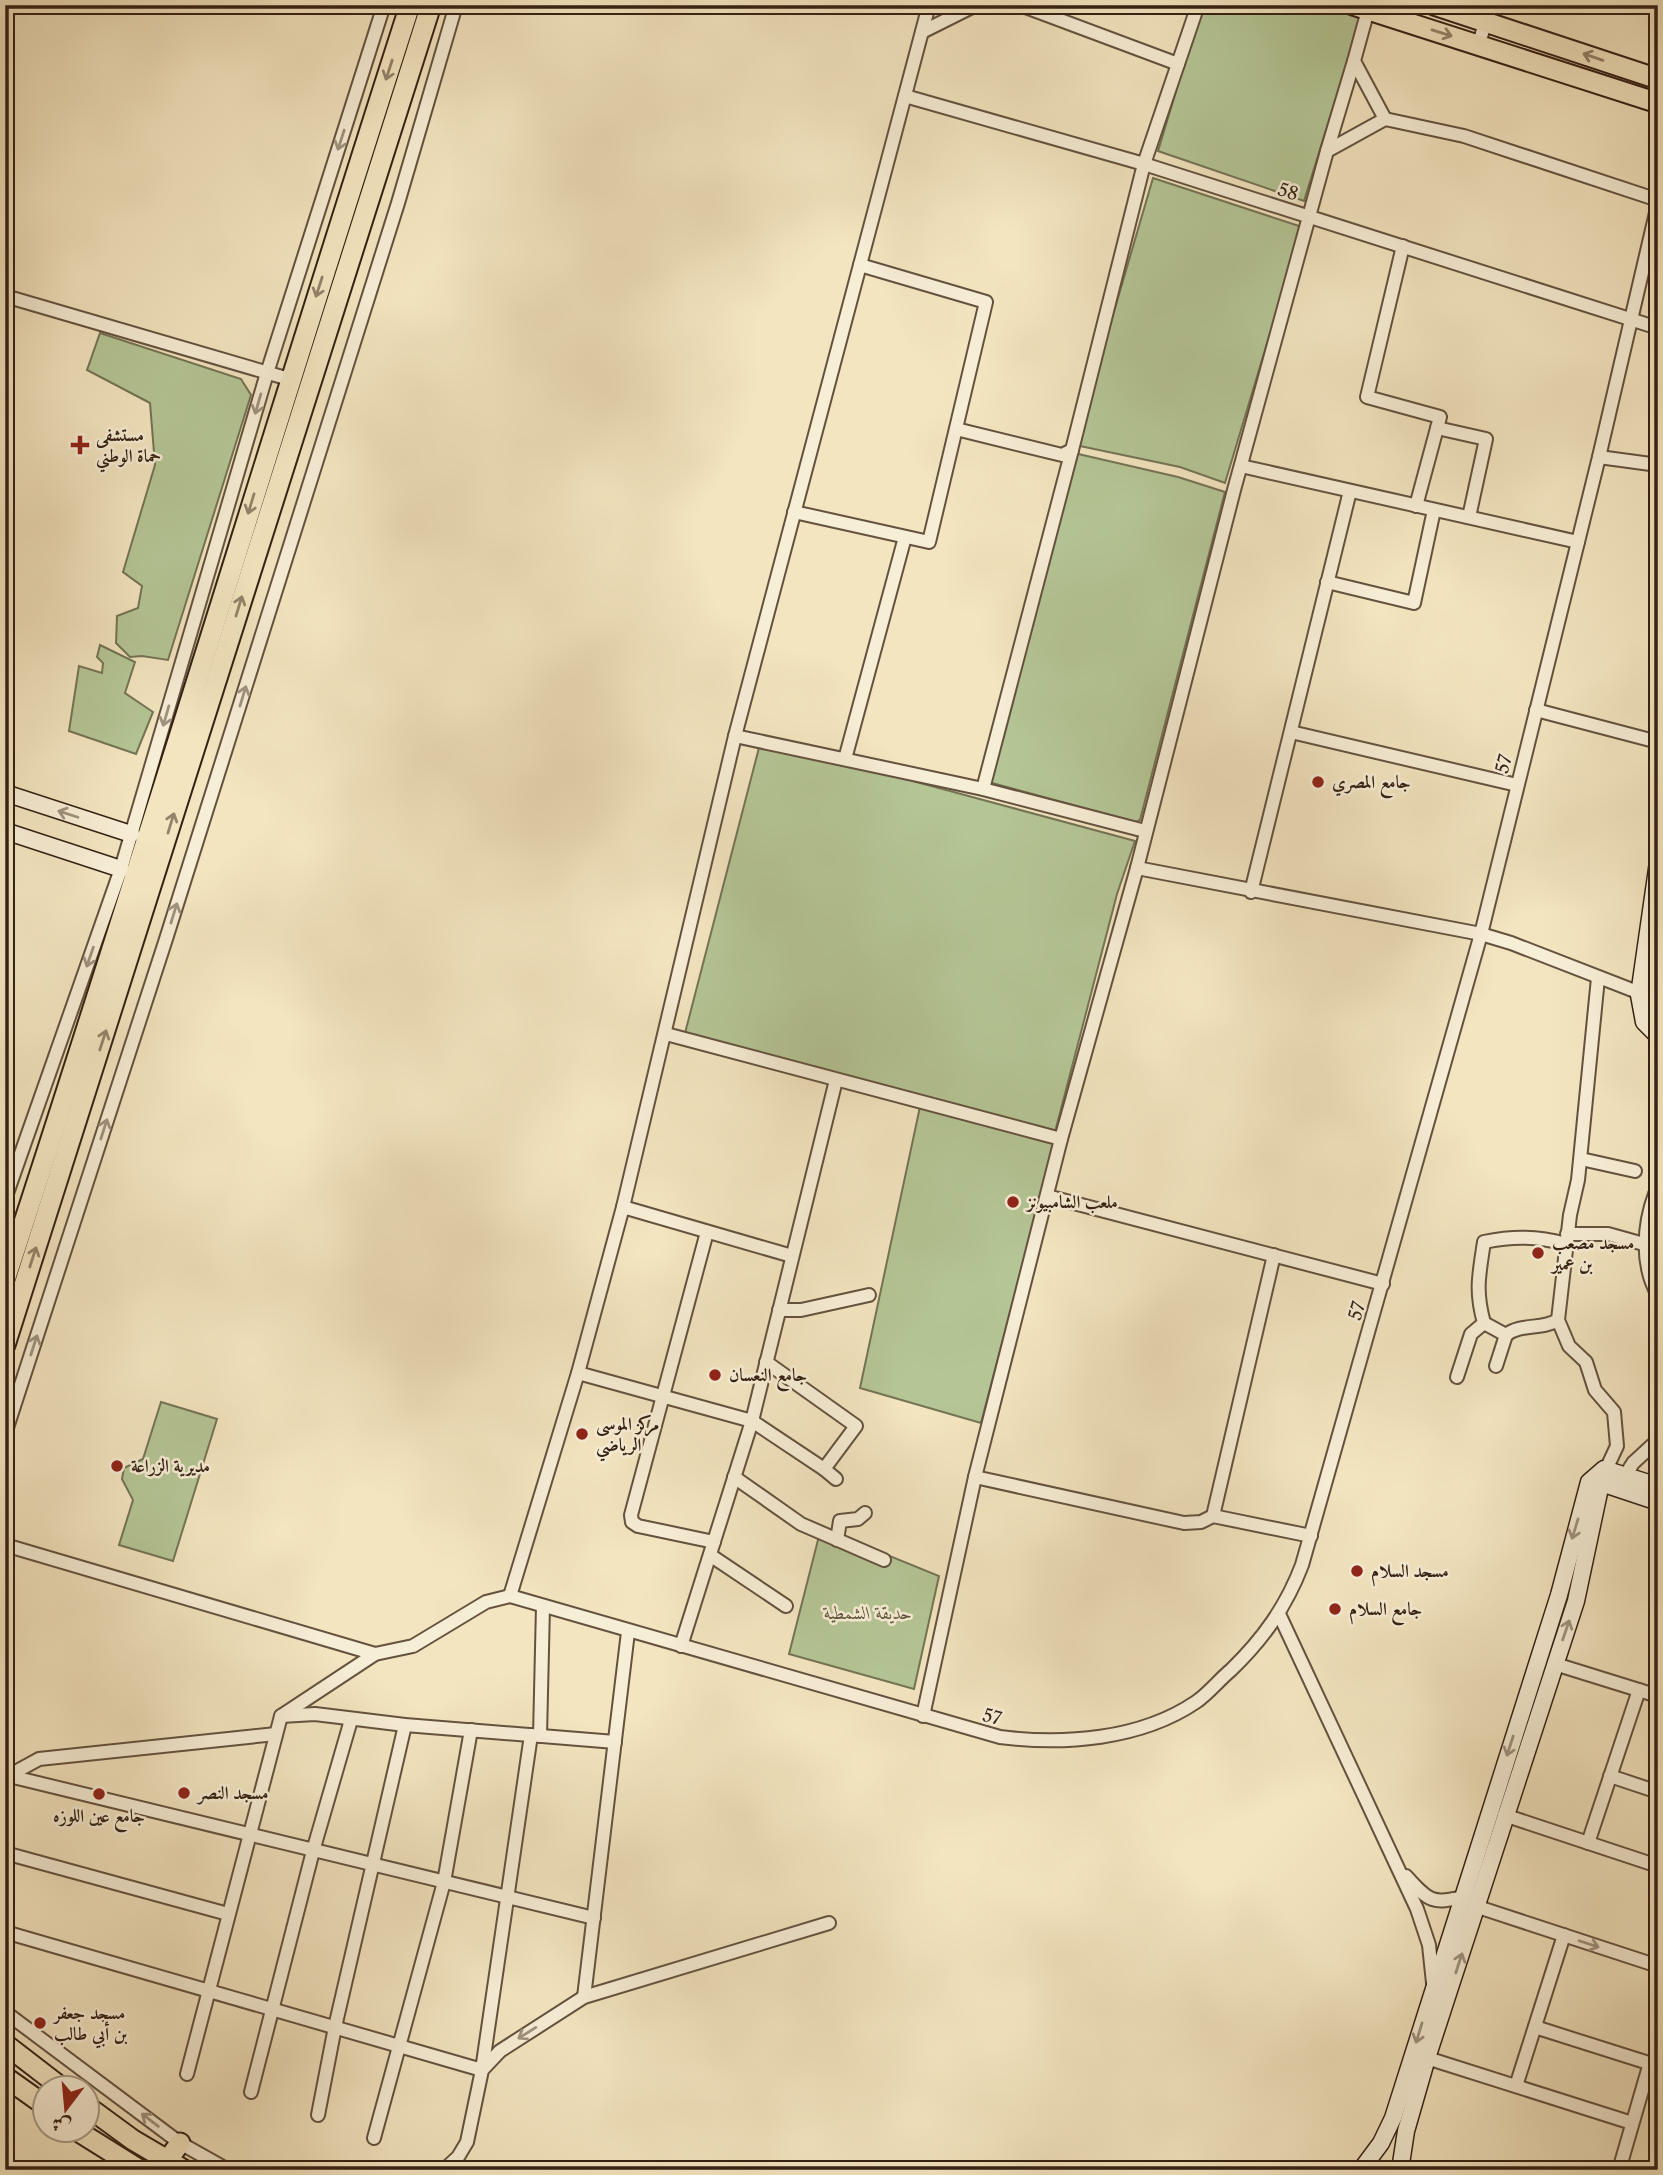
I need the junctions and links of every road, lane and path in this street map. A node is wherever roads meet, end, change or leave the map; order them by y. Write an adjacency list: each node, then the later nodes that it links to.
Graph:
1 (384, 5): 29 (street, one-way to 29)
2 (410, 5): 30 (main road, one-way to 30)
3 (431, 5): 90 (main road, one-way to 3)
4 (456, 5): 97 (street, one-way to 4)
5 (929, 5): 12 (street)
6 (976, 5): 12 (street)
7 (1020, 5): 15 (street)
8 (1198, 5): 15 (street)
9 (1434, 5): 11 (main road)
10 (1360, 8): 13 (main road, one-way to 13); 14 (street)
11 (1488, 13): 13 (street); 16 (main road, one-way to 11)
12 (922, 32): 17 (street)
13 (1479, 44): 18 (main road)
14 (1354, 61): 19 (street); 20 (street)
15 (1178, 64): 21 (street)
16 (1658, 79)
17 (905, 96): 21 (street, 58); 25 (street)
18 (1658, 103)
19 (1385, 119): 20 (street); 22 (street)
20 (1327, 151): 23 (street)
21 (1144, 164): 23 (street, 58); 33 (street)
22 (1658, 202): 27 (street, 57)
23 (1308, 217): 24 (street, 58); 36 (street)
24 (1403, 246): 27 (street, 58); 31 (street)
25 (860, 265): 32 (street); 40 (street)
26 (5, 296): 29 (street)
27 (1631, 320): 28 (street, 58); 34 (street, 57)
28 (1658, 328)
29 (267, 373): 30 (street); 55 (street, one-way to 55)
30 (289, 379): 75 (main road, one-way to 75)
31 (1437, 428): 38 (street); 41 (street)
32 (956, 429): 33 (street); 42 (street)
33 (1072, 450): 51 (street)
34 (1599, 457): 35 (street); 43 (street, 57)
35 (1658, 465)
36 (1241, 466): 37 (street); 54 (street)
37 (1350, 491): 38 (street); 44 (street)
38 (1416, 506): 39 (street)
39 (1434, 510): 41 (street); 44 (street)
40 (794, 512): 42 (street); 47 (street)
41 (1469, 517): 43 (street)
42 (905, 537): 49 (street)
43 (1578, 542): 45 (street, 57)
44 (1327, 583): 46 (street)
45 (1536, 710): 48 (street); 50 (street, 57)
46 (1291, 732): 50 (street); 59 (street)
47 (735, 736): 49 (street); 64 (street)
48 (1658, 742)
49 (845, 759): 51 (street)
50 (1517, 785): 60 (street, 57)
51 (983, 789): 54 (street)
52 (5, 793): 55 (main road, one-way to 52)
53 (5, 831): 58 (main road)
54 (1145, 831): 57 (street)
55 (131, 834): 58 (street)
56 (1658, 862): 62 (main road)
57 (1137, 868): 59 (street); 68 (street)
58 (121, 869): 73 (street, one-way to 73)
59 (1251, 892): 60 (street)
60 (1481, 934): 61 (street); 83 (street, 57)
61 (1598, 978): 62 (street); 69 (street)
62 (1639, 995): 63 (street); 65 (main road)
63 (1658, 1000)
64 (666, 1034): 67 (street); 74 (street)
65 (1658, 1038): 66 (street)
66 (1658, 1047)
67 (836, 1080): 68 (street); 81 (street)
68 (1061, 1139): 72 (street)
69 (1581, 1159): 70 (street); 77 (street)
70 (1635, 1171)
71 (1655, 1194): 78 (street)
72 (1046, 1196): 80 (street); 102 (street)
73 (5, 1199)
74 (623, 1207): 76 (street); 93 (street)
75 (14, 1226): 79 (main road)
76 (706, 1231): 81 (street); 95 (street)
77 (1567, 1239): 78 (street); 87 (street); 88 (street)
78 (1652, 1246): 85 (street)
79 (10, 1249): 82 (main road)
80 (1274, 1255): 83 (street); 108 (street)
81 (792, 1256): 86 (street)
82 (5, 1279)
83 (1383, 1284): 109 (street, 57)
84 (869, 1295): 86 (street)
85 (1658, 1296)
86 (779, 1310): 91 (street)
87 (1558, 1320): 89 (street); 100 (street)
88 (1484, 1323): 89 (street); 94 (street)
89 (1506, 1335): 92 (street)
90 (5, 1345)
91 (766, 1362): 96 (street); 99 (street)
92 (1496, 1366)
93 (578, 1373): 95 (street); 114 (street)
94 (1457, 1377)
95 (664, 1397): 96 (street); 112 (street)
96 (752, 1421): 99 (street); 103 (street)
97 (5, 1434)
98 (1658, 1440): 101 (street)
99 (824, 1469): 104 (street)
100 (1602, 1476): 101 (main road); 106 (main road); 121 (main road, one-way to 100); 145 (main road, one-way to 145)
101 (1625, 1476): 105 (main road)
102 (975, 1477): 108 (street); 125 (street)
103 (734, 1478): 110 (street); 112 (street)
104 (836, 1479)
105 (1658, 1486)
106 (1658, 1502)
107 (865, 1513): 110 (street)
108 (1213, 1516): 109 (street)
109 (1311, 1536): 117 (street, 57)
110 (837, 1540): 113 (street)
111 (5, 1545): 120 (street)
112 (712, 1548): 116 (street); 119 (street)
113 (884, 1560)
114 (510, 1596): 115 (street, 57); 120 (street)
115 (543, 1606): 118 (street, 57); 130 (street)
116 (786, 1606)
117 (1279, 1614): 125 (street, 57); 141 (street)
118 (628, 1632): 119 (street, 57); 131 (street)
119 (681, 1646): 125 (street, 57)
120 (375, 1654): 124 (street)
121 (1555, 1664): 122 (street); 135 (main road)
122 (1639, 1690): 123 (street); 132 (street)
123 (1658, 1696)
124 (281, 1716): 126 (street); 129 (street)
125 (923, 1716)
126 (351, 1720): 127 (street); 138 (street)
127 (405, 1725): 128 (street); 140 (street)
128 (471, 1730): 130 (street); 143 (street)
129 (276, 1734): 133 (street); 136 (street)
130 (536, 1736): 131 (street); 144 (street)
131 (615, 1742): 148 (street)
132 (1610, 1776): 134 (street); 137 (street)
133 (6, 1779): 136 (street)
134 (1658, 1792)
135 (1504, 1815): 137 (street); 146 (main road)
136 (250, 1835): 138 (street); 147 (street)
137 (1588, 1843): 142 (street)
138 (313, 1850): 140 (street); 156 (street)
139 (5, 1853): 147 (street)
140 (374, 1865): 143 (street); 158 (street)
141 (1396, 1865): 145 (street); 153 (street)
142 (1658, 1866)
143 (444, 1882): 144 (street); 161 (street)
144 (508, 1898): 148 (street); 164 (street)
145 (1461, 1898): 146 (street); 153 (main road)
146 (1478, 1907): 151 (street); 162 (main road, one-way to 146)
147 (228, 1914): 154 (street)
148 (594, 1918): 155 (street)
149 (829, 1923): 155 (street)
150 (5, 1932): 154 (street)
151 (1564, 1935): 152 (street, one-way to 152); 159 (street)
152 (1658, 1966)
153 (1433, 1987): 181 (main road, one-way to 181)
154 (207, 1990): 156 (street); 166 (street)
155 (584, 1997): 164 (street, one-way to 164)
156 (271, 2009): 158 (street); 169 (street)
157 (5, 2012): 175 (street, one-way to 157)
158 (335, 2027): 161 (street); 171 (street)
159 (1535, 2027): 163 (street); 168 (street)
160 (5, 2044): 165 (main road)
161 (399, 2046): 164 (street); 174 (street)
162 (1427, 2059): 168 (street); 182 (main road)
163 (1654, 2065): 173 (street)
164 (482, 2070): 180 (street)
165 (43, 2074)
166 (187, 2074)
167 (5, 2077): 170 (main road)
168 (1516, 2086): 173 (street)
169 (251, 2092)
170 (32, 2096)
171 (318, 2115)
172 (102, 2116): 177 (main road)
173 (1632, 2123): 183 (street)
174 (374, 2138)
175 (180, 2143): 177 (main road); 179 (street)
176 (98, 2144): 178 (main road)
177 (176, 2165)
178 (140, 2170)
179 (228, 2170)
180 (444, 2170)
181 (1361, 2170)
182 (1400, 2170)
183 (1619, 2170)

